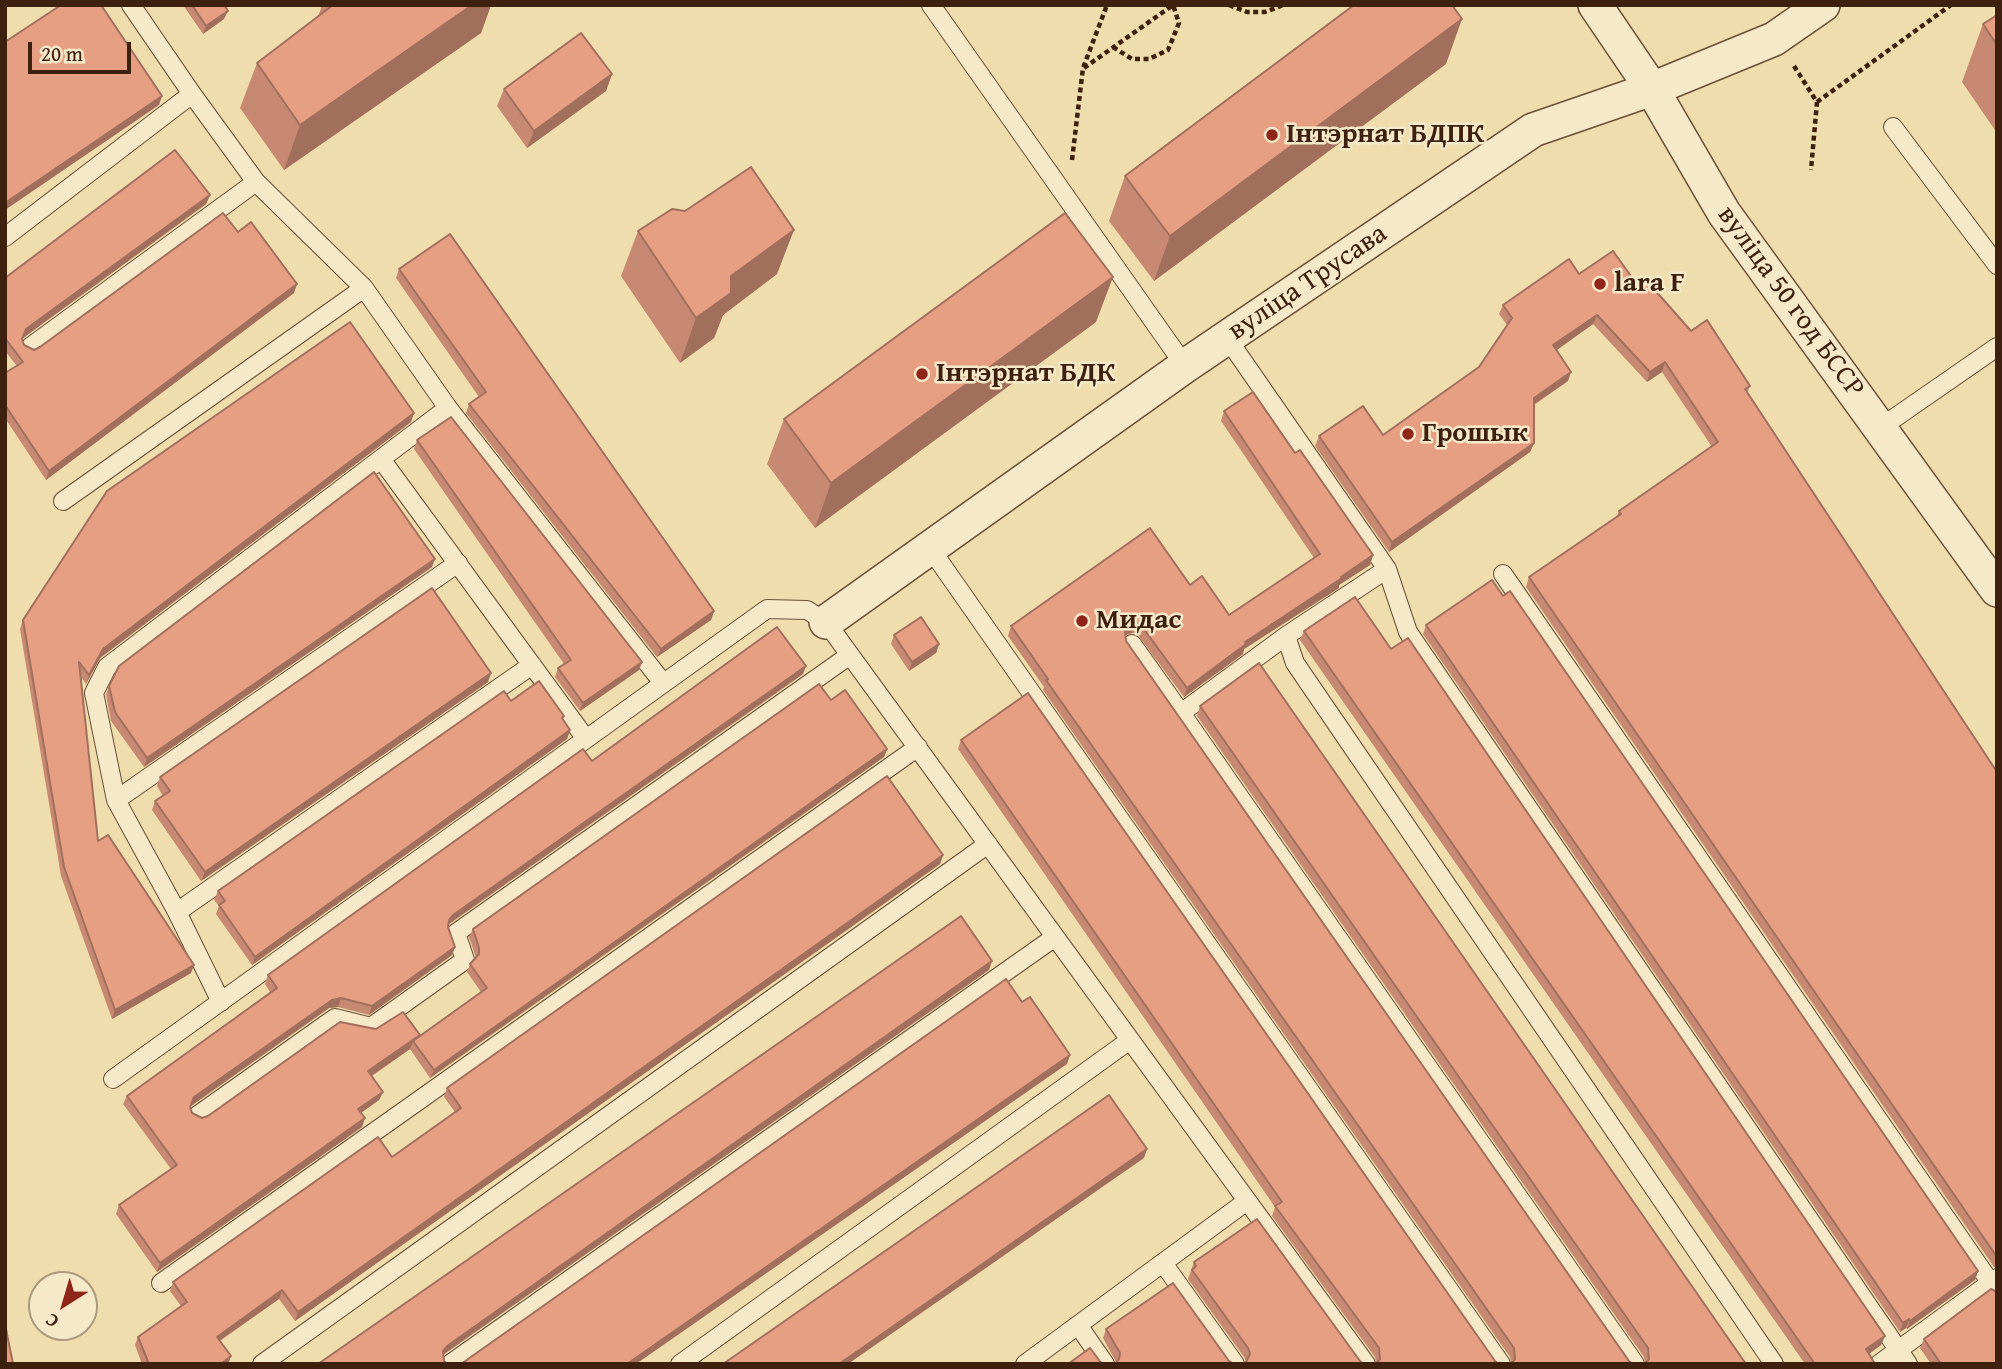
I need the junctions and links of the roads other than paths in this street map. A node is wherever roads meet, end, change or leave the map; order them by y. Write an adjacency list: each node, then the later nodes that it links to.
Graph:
1 (131, 5): 6 (lane)
2 (931, 5): 15 (lane)
3 (1595, 5): 5 (street, вуліца 50 год БССР)
4 (1823, 5): 5 (street, вуліца Трусава)
5 (1652, 89): 12 (street, вуліца Трусава); 17 (street, вуліца 50 год БССР)
6 (192, 94): 8 (lane); 9 (lane)
7 (1893, 128): 10 (lane)
8 (256, 182): 11 (lane); 13 (lane)
9 (5, 237)
10 (1997, 265)
11 (364, 288): 16 (lane); 19 (lane)
12 (1227, 338): 15 (street, вуліца Трусава); 22 (lane)
13 (30, 347)
14 (1997, 347): 17 (lane)
15 (1185, 366): 20 (street, вуліца Трусава)
16 (448, 408): 18 (lane); 30 (lane)
17 (1880, 428): 24 (street, вуліца 50 год БССР)
18 (381, 458): 21 (lane); 34 (lane)
19 (63, 501)
20 (930, 548): 25 (street, вуліца Трусава); 55 (lane)
21 (458, 562): 29 (lane); 34 (lane)
22 (1387, 569): 26 (lane); 47 (lane)
23 (1503, 574): 45 (lane)
24 (1997, 590)
25 (826, 622): 28 (lane); 30 (lane)
26 (1286, 636): 31 (lane); 57 (lane)
27 (1132, 644): 31 (lane)
28 (850, 655): 33 (lane); 41 (lane)
29 (532, 665): 32 (lane); 36 (lane)
30 (663, 683): 32 (lane)
31 (1181, 713): 56 (lane)
32 (586, 739): 38 (lane)
33 (918, 747): 35 (lane); 44 (lane)
34 (116, 800): 36 (lane)
35 (988, 844): 37 (lane); 48 (lane)
36 (177, 912): 38 (lane)
37 (1055, 937): 39 (lane); 49 (lane)
38 (221, 1002): 40 (lane)
39 (1130, 1040): 42 (lane); 50 (lane)
40 (113, 1079)
41 (198, 1115)
42 (1247, 1201): 43 (lane); 54 (lane)
43 (1163, 1263): 46 (lane); 53 (lane)
44 (161, 1283)
45 (1995, 1284): 47 (lane)
46 (1078, 1325): 51 (lane); 52 (lane)
47 (1903, 1357): 58 (lane)
48 (262, 1364)
49 (450, 1364)
50 (680, 1364)
51 (1025, 1364)
52 (1105, 1364)
53 (1235, 1364)
54 (1366, 1364)
55 (1501, 1364)
56 (1635, 1364)
57 (1774, 1364)
58 (1879, 1364)

